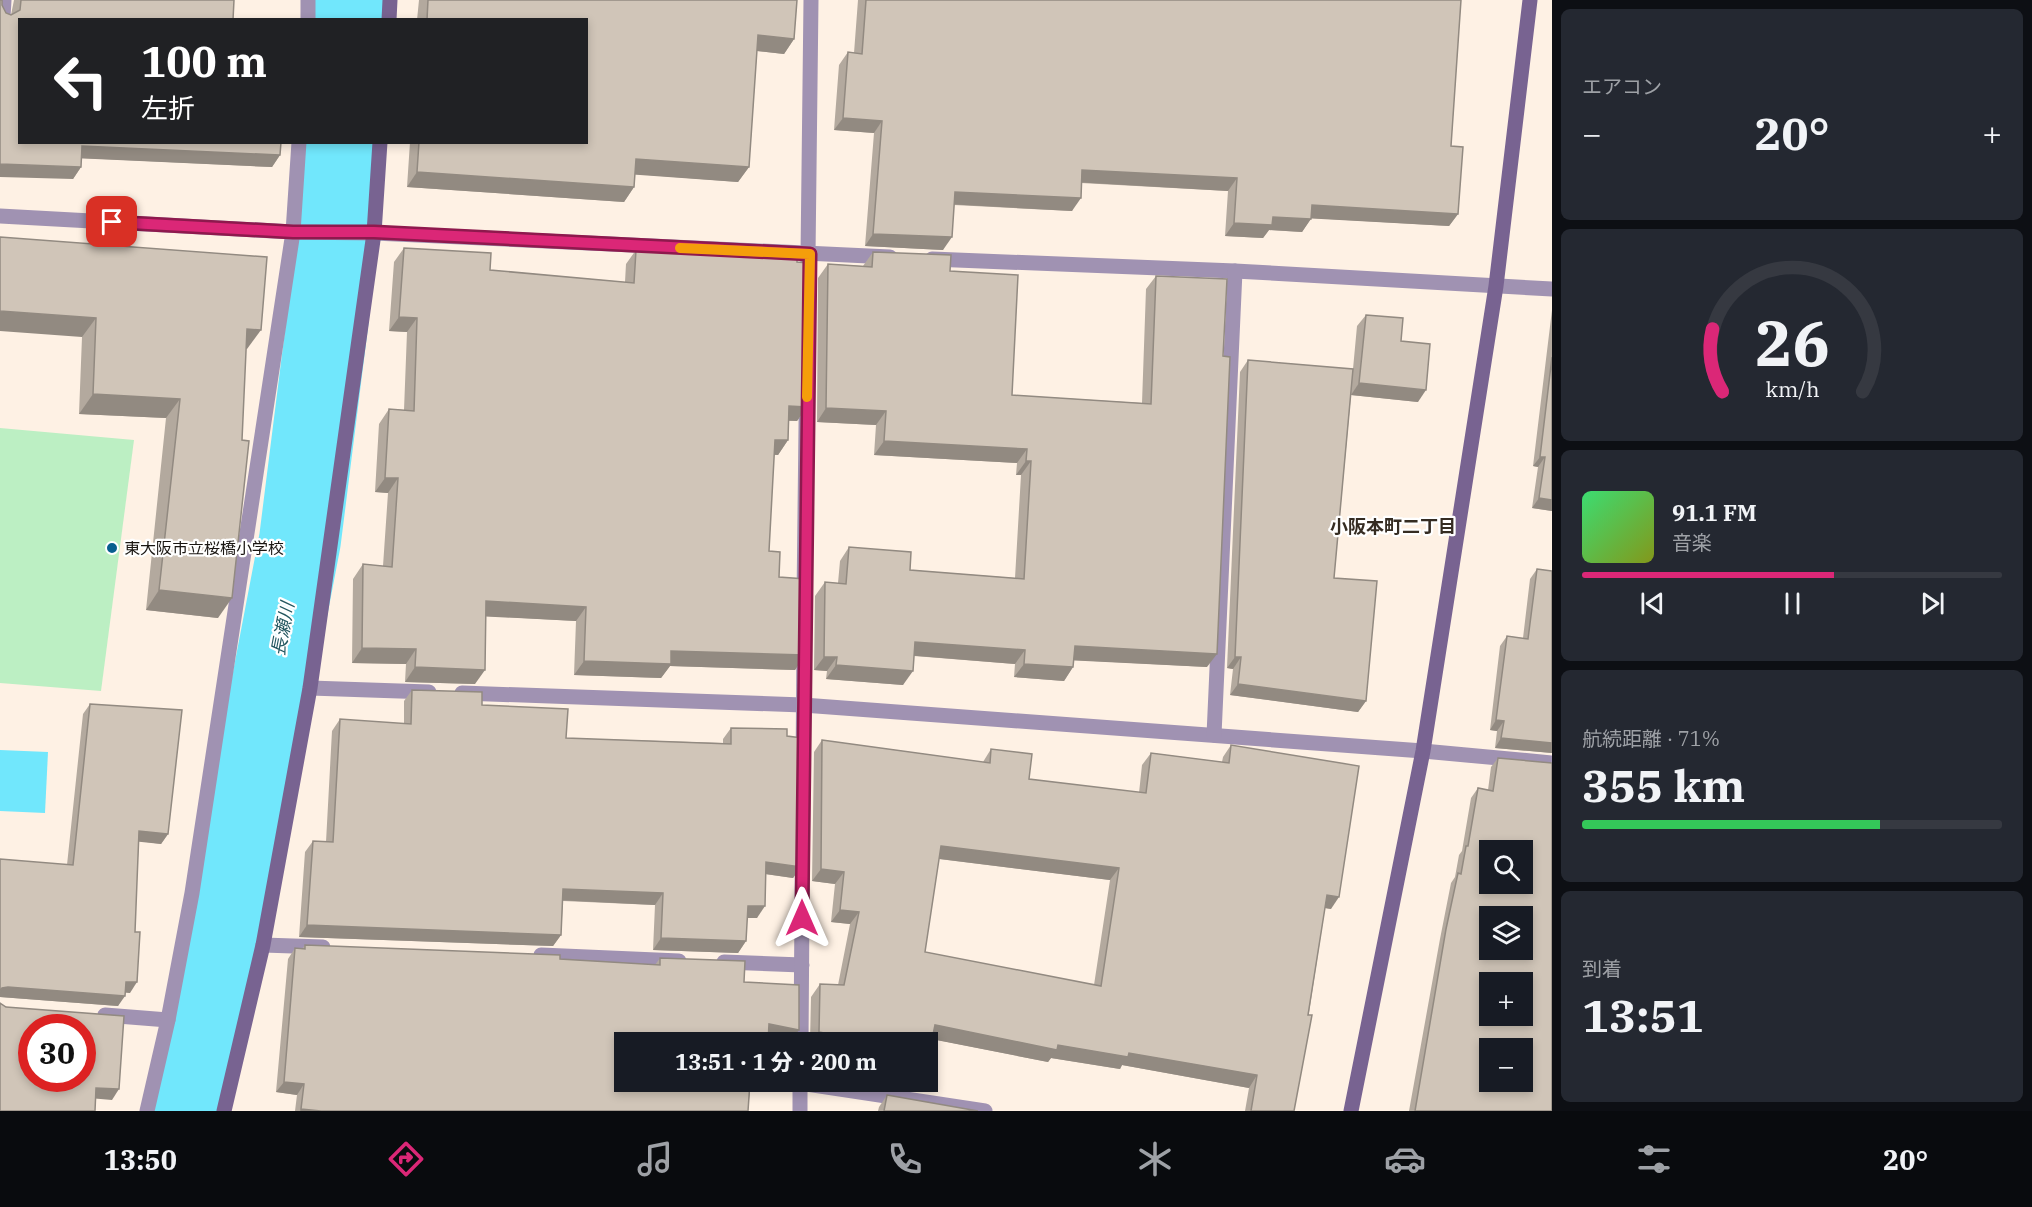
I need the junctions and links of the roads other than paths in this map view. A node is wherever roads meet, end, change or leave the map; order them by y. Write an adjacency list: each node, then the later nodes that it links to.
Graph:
1 (4, 0): 6 (street)
2 (308, 0): 7 (street)
3 (390, 0): 8 (street)
4 (811, 0): 14 (street)
5 (1530, 0): 16 (street)
6 (3, 17)
7 (308, 18)
8 (389, 18)
9 (299, 144): 12 (street)
10 (380, 144): 13 (street)
11 (0, 216): 12 (street)
12 (293, 232): 13 (street); 28 (street)
13 (374, 232): 14 (street); 18 (street)
14 (810, 254): 15 (street); 19 (street)
15 (1235, 271): 16 (street); 20 (street)
16 (1496, 286): 17 (street); 21 (street)
17 (1552, 289)
18 (310, 688): 19 (street); 23 (street)
19 (803, 705): 20 (street); 26 (street)
20 (1214, 735): 21 (street)
21 (1423, 751): 22 (street); 36 (street)
22 (1552, 763)
23 (263, 945): 24 (street); 33 (street)
24 (334, 948)
25 (526, 955): 26 (street)
26 (802, 965): 29 (street)
27 (96, 1015): 28 (street)
28 (168, 1020): 32 (street)
29 (801, 1032)
30 (800, 1092): 34 (street)
31 (864, 1092): 35 (street)
32 (147, 1111)
33 (224, 1111)
34 (800, 1111)
35 (985, 1111)
36 (1352, 1111)

